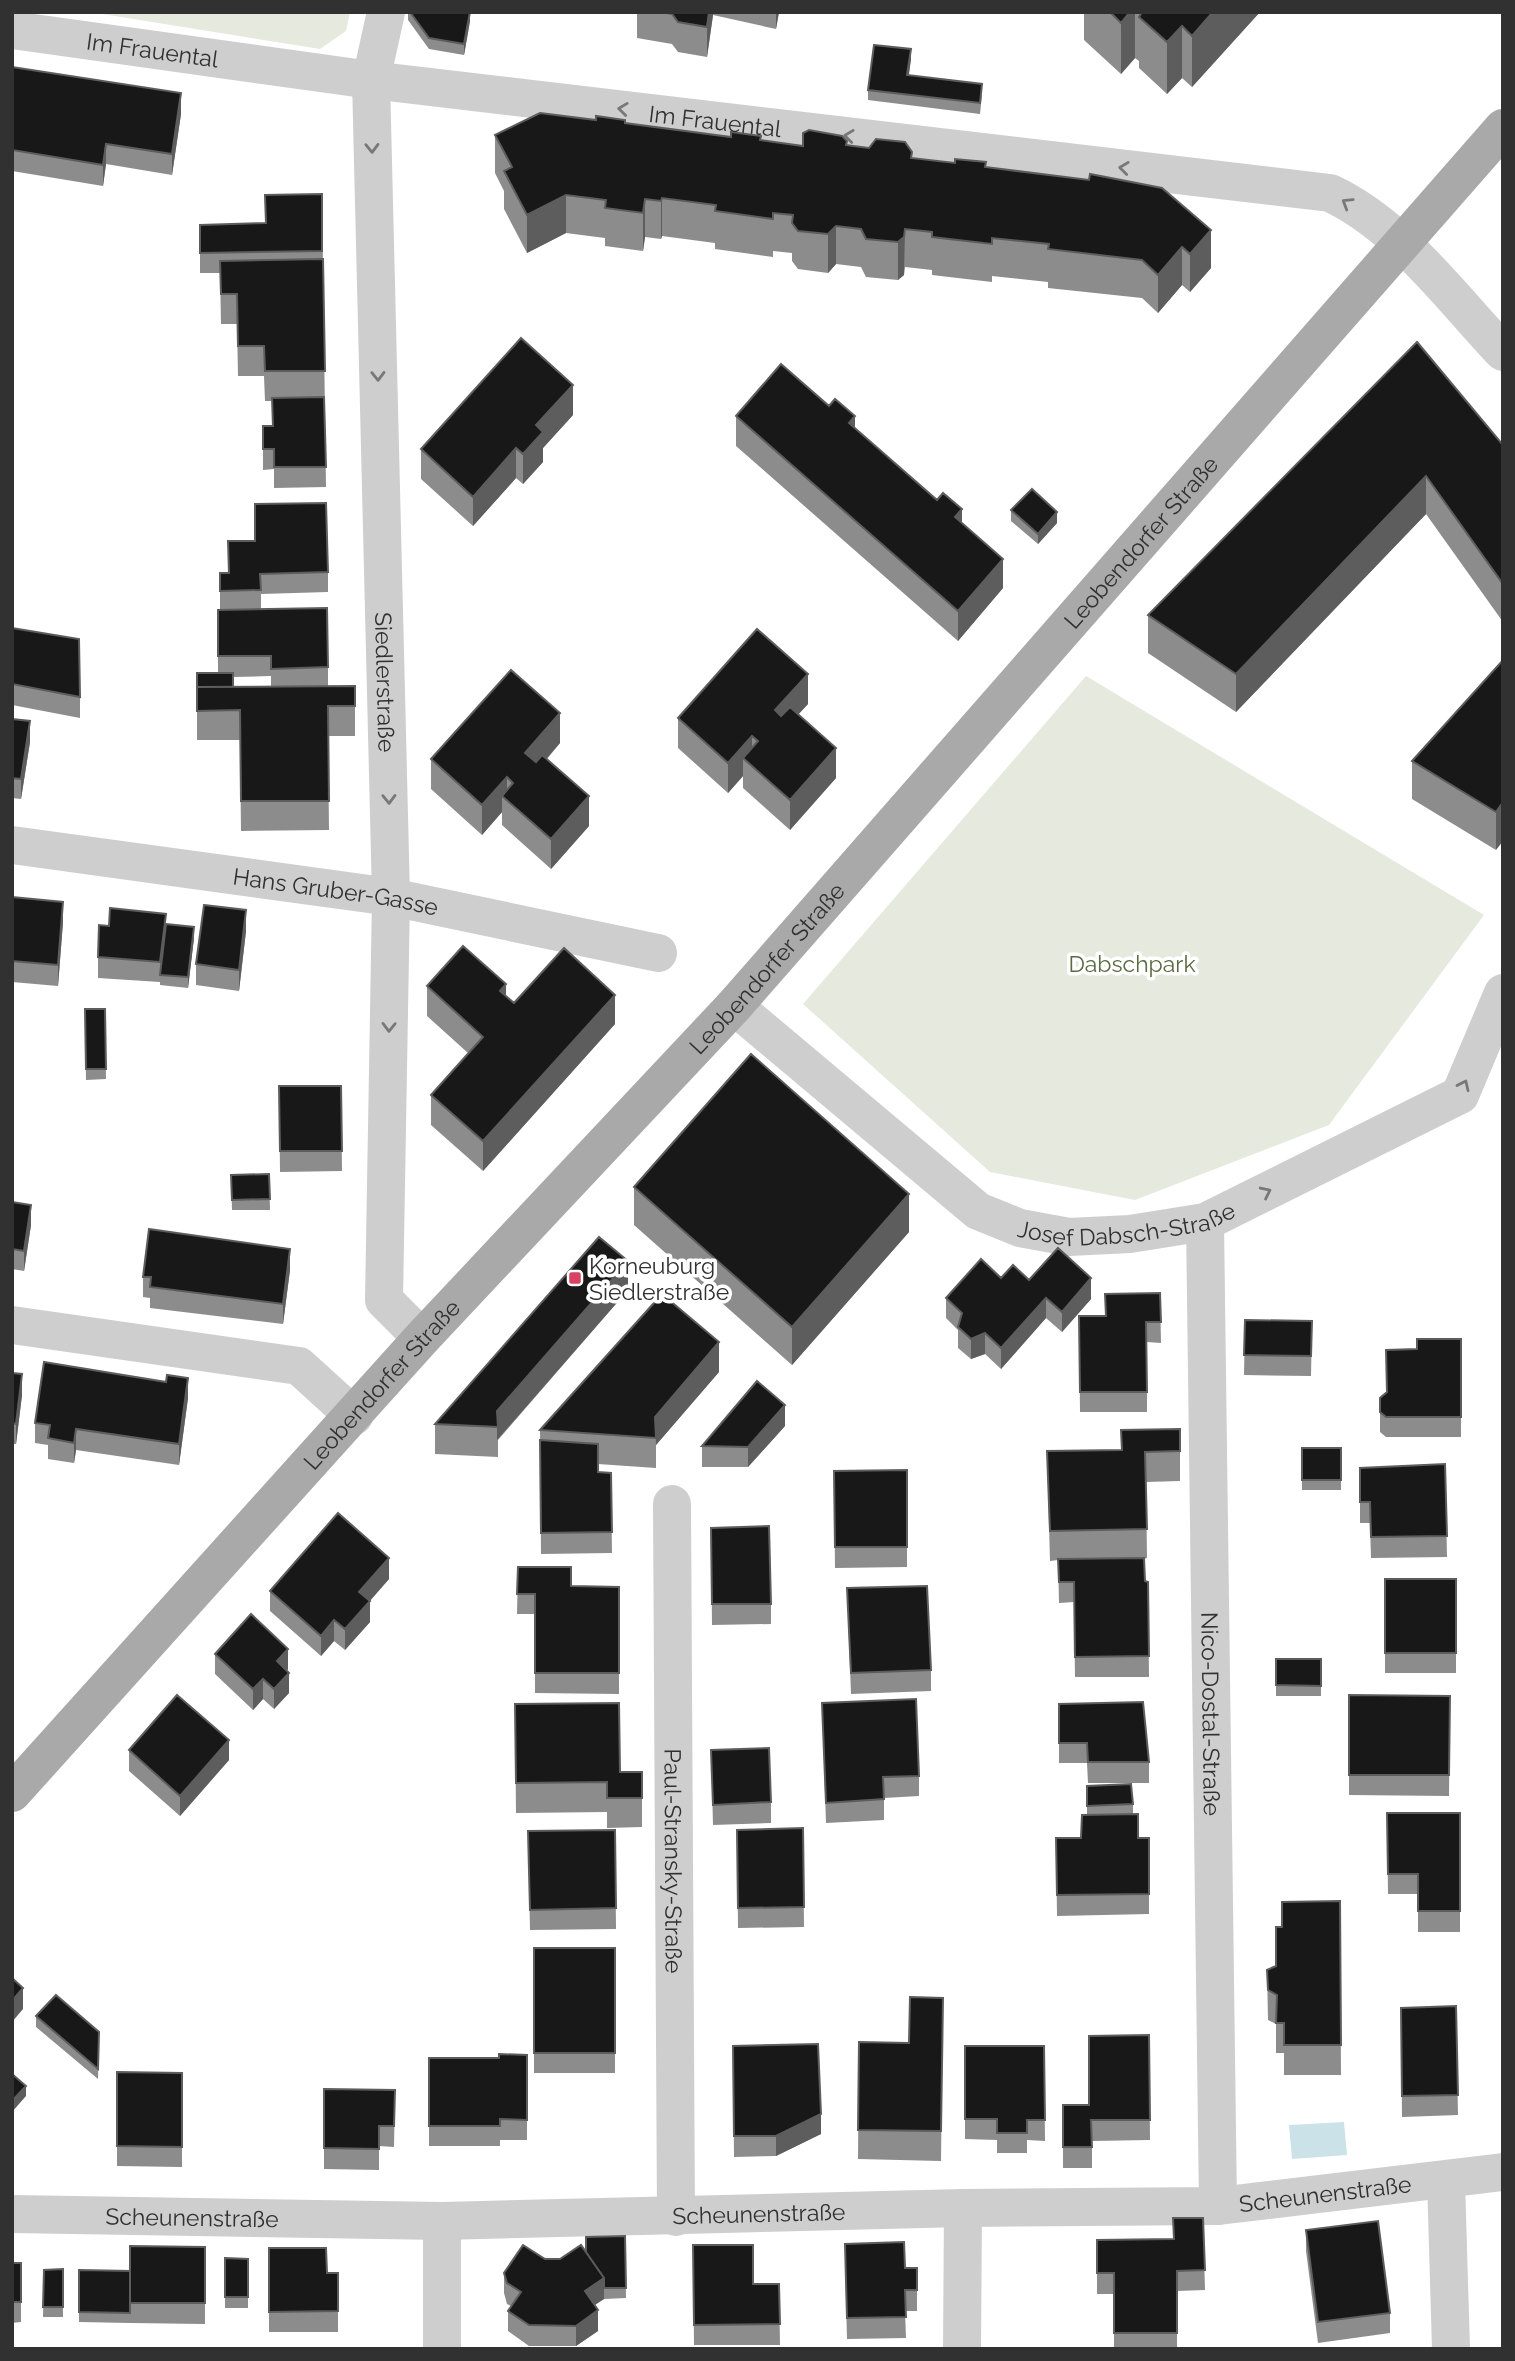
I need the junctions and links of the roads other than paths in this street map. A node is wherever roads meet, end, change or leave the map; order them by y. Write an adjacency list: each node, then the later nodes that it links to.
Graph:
1 (386, 12): 3 (street, Siedlerstraße)
2 (12, 30): 3 (street, Im Frauental)
3 (371, 80): 5 (street, Im Frauental, one-way to 3); 8 (street, Siedlerstraße, one-way to 8)
4 (1503, 128): 5 (main road, Leobendorfer Straße)
5 (1401, 244): 6 (street, Im Frauental); 11 (main road, Leobendorfer Straße)
6 (1503, 352)
7 (12, 845): 8 (street, Hans Gruber-Gasse)
8 (391, 897): 9 (street, Hans Gruber-Gasse); 14 (street, Siedlerstraße, one-way to 14)
9 (658, 953)
10 (1503, 993): 12 (street, Josef Dabsch-Straße, one-way to 10)
11 (734, 1006): 12 (street, Josef Dabsch-Straße); 14 (main road, Leobendorfer Straße)
12 (1205, 1222): 20 (street, Nico-Dostal-Straße)
13 (12, 1325): 15 (street)
14 (422, 1338): 15 (main road, Leobendorfer Straße)
15 (354, 1416): 17 (main road, Leobendorfer Straße)
16 (672, 1504): 23 (street, Paul-Stransky-Straße)
17 (12, 1793)
18 (1503, 2172): 19 (street, Scheunenstraße)
19 (1446, 2180): 20 (street, Scheunenstraße); 27 (street)
20 (1218, 2206): 21 (street, Scheunenstraße)
21 (963, 2208): 23 (street, Scheunenstraße); 26 (street)
22 (12, 2214): 24 (street, Scheunenstraße)
23 (676, 2217): 24 (street, Scheunenstraße)
24 (442, 2221): 25 (street)
25 (442, 2349)
26 (962, 2349)
27 (1451, 2349)

